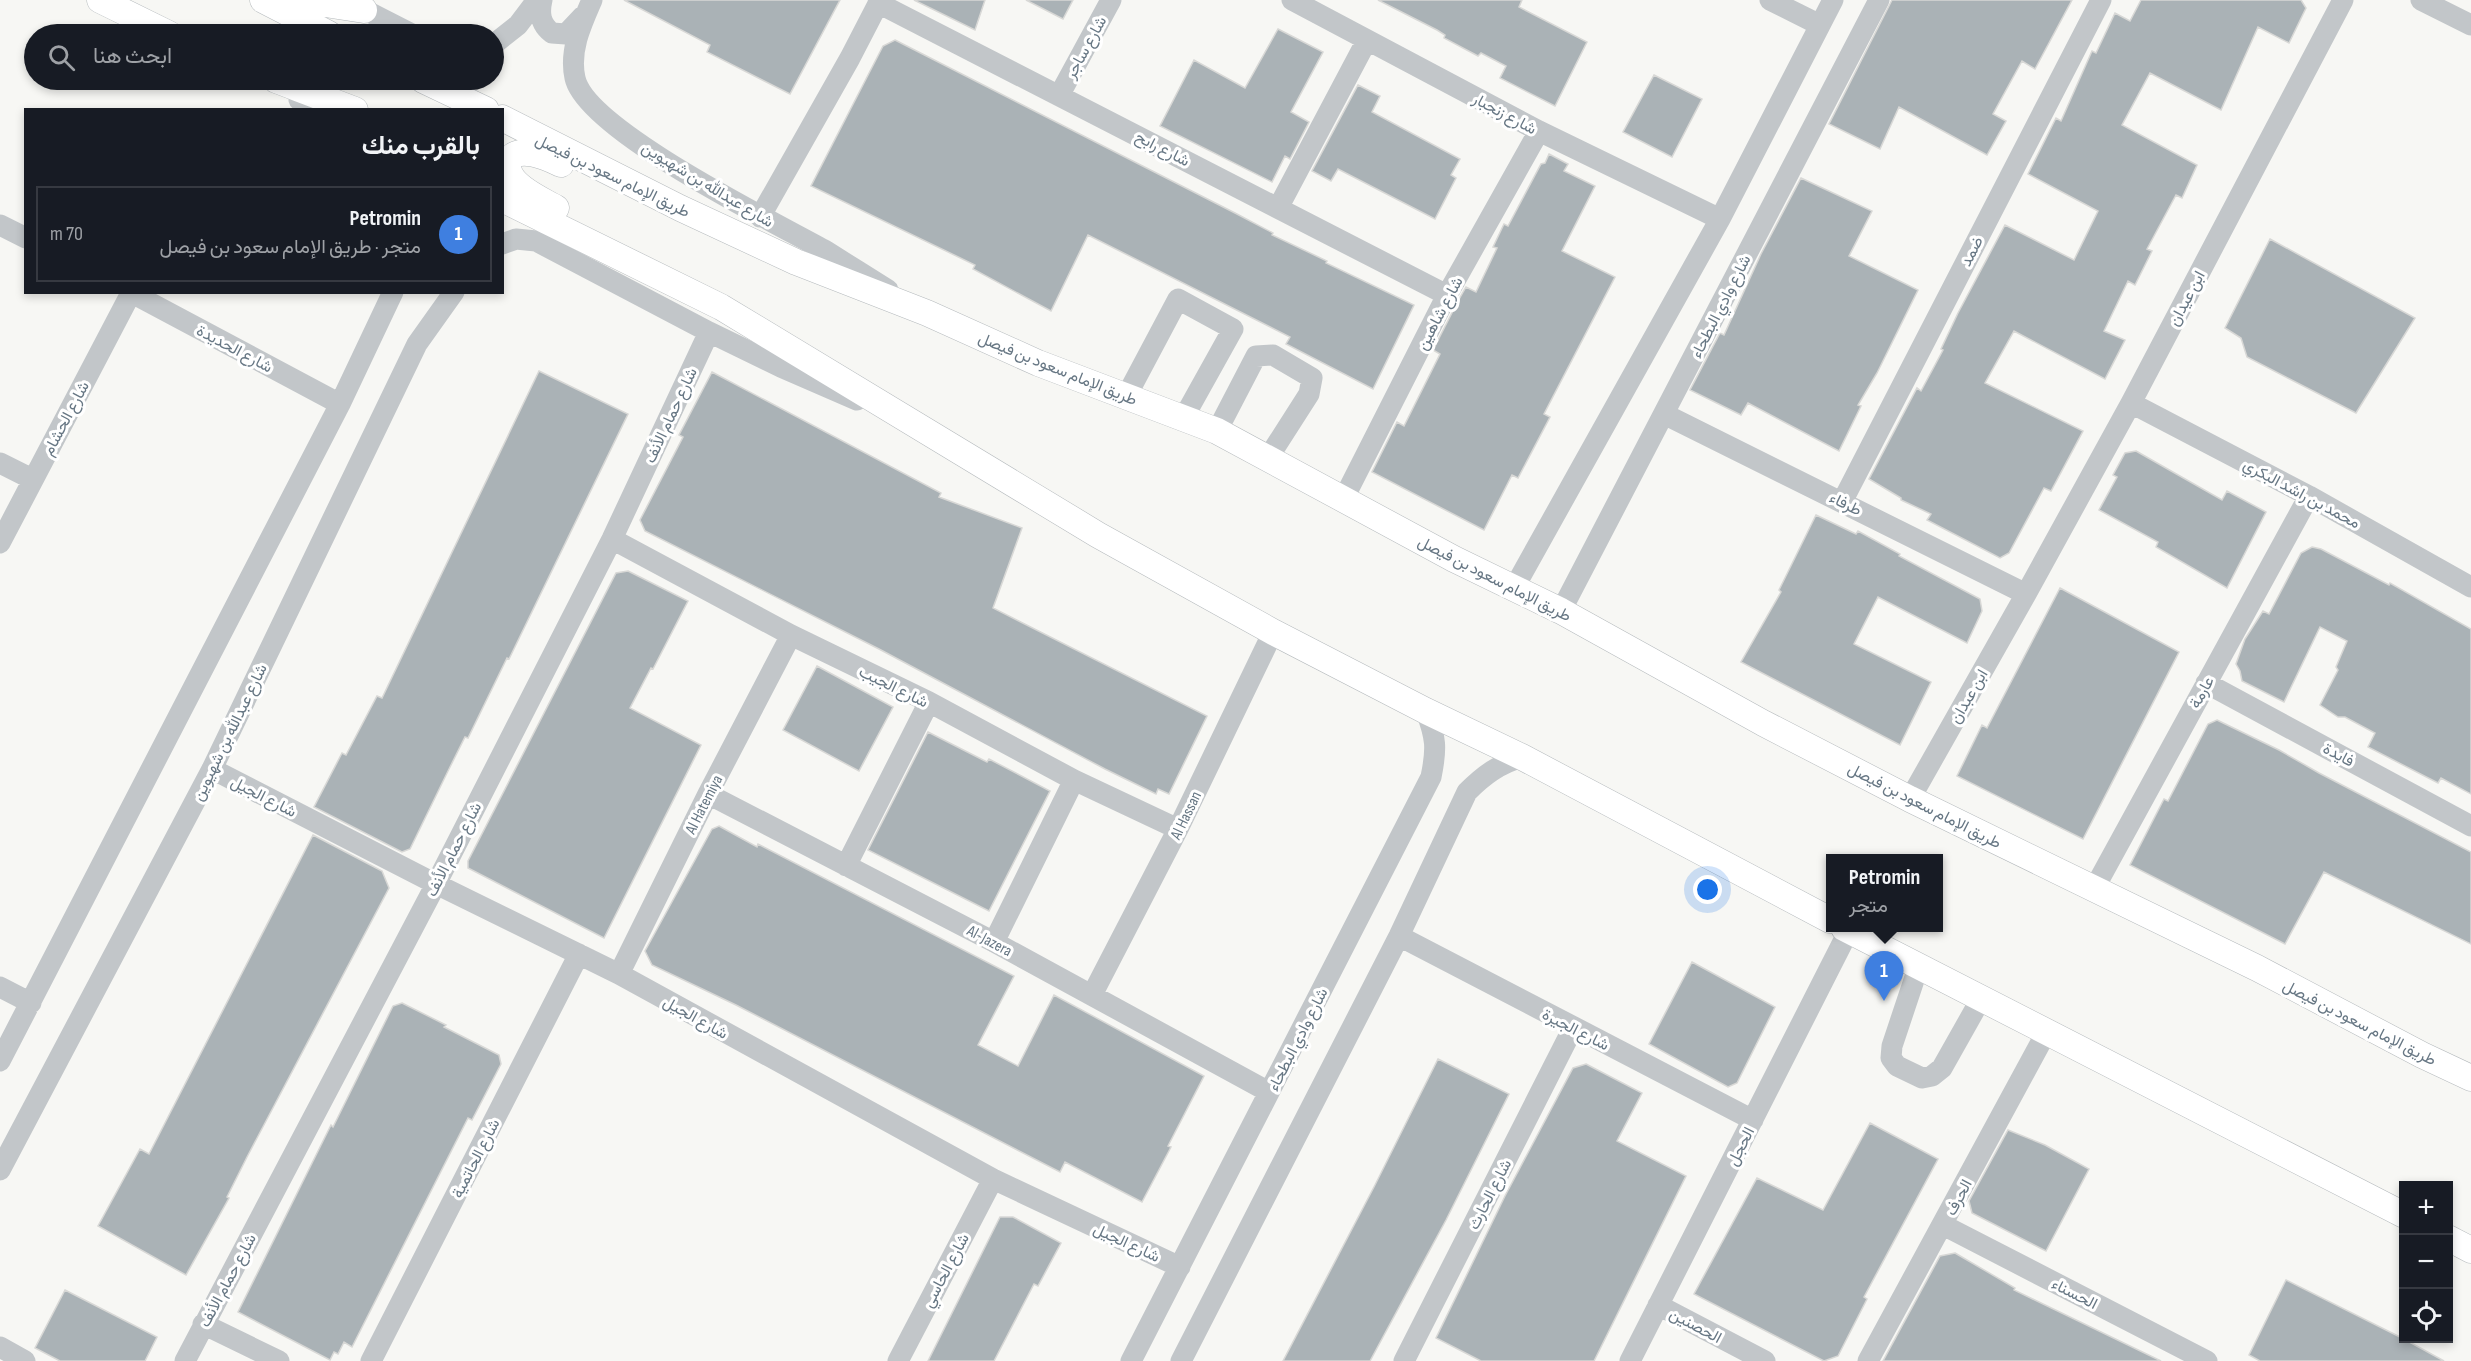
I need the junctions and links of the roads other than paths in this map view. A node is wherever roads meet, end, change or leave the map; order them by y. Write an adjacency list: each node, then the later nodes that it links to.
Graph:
1 (100, 0): 16 (main road)
2 (263, 0): 17 (main road)
3 (299, 0): 14 (main road)
4 (540, 0): 15 (street); 21 (street)
5 (1111, 0): 27 (street, شارع ساجر)
6 (1292, 0): 22 (street, شارع زنجبار)
7 (1770, 0): 19 (street)
8 (1833, 0): 19 (street)
9 (1879, 0): 55 (street, شارع وادي البطحاء)
10 (2101, 0): 64 (street, ضمد)
11 (2343, 0): 53 (street, ابن عيدان)
12 (2421, 0): 20 (street)
13 (879, 1): 27 (street, شارع رابح); 37 (street)
14 (354, 5): 18 (street)
15 (590, 6): 37 (street, شارع عبدالله بن شهيوين)
16 (149, 24)
17 (309, 24)
18 (392, 24)
19 (1820, 25): 38 (street)
20 (2471, 25)
21 (504, 36)
22 (1367, 40): 33 (street, شارع زنجبار); 36 (street)
23 (280, 90): 28 (main road)
24 (302, 90): 29 (main road)
25 (417, 90): 30 (main road)
26 (444, 90): 31 (main road)
27 (1060, 94): 36 (street, شارع رابح)
28 (311, 106)
29 (350, 108)
30 (443, 108)
31 (482, 108)
32 (504, 119): 35 (main road, طريق الإمام سعود بن فيصل)
33 (1539, 131): 38 (street, شارع زنجبار); 48 (street, شارع شاهين)
34 (504, 200): 42 (main road)
35 (680, 208): 42 (main road); 49 (main road, طريق الإمام سعود بن فيصل)
36 (1278, 208): 48 (street, شارع رابح)
37 (760, 217): 49 (street, شارع عبدالله بن شهيوين)
38 (1720, 219): 68 (street)
39 (0, 225): 40 (street)
40 (24, 237)
41 (504, 243): 51 (street)
42 (672, 283): 57 (main road)
43 (129, 294): 61 (street, شارع الحشام)
44 (132, 294): 54 (street, شارع الحديدة)
45 (392, 294): 54 (street)
46 (441, 294): 50 (street)
47 (453, 294): 50 (street, شارع عبدالله بن شهيوين)
48 (1447, 295): 63 (street, شارع شاهين)
49 (927, 314): 52 (main road, طريق الإمام سعود بن فيصل)
50 (428, 328): 77 (street, شارع عبدالله بن شهيوين)
51 (709, 332): 57 (street); 65 (street, شارع حمام الأنف)
52 (1126, 394): 56 (main road, طريق الإمام سعود بن فيصل); 56 (street)
53 (2131, 403): 62 (street, محمد بن راشد البكري); 69 (street, ابن عيدان)
54 (340, 404): 97 (street)
55 (1664, 414): 64 (street, طرفاء); 70 (street, شارع وادي البطحاء)
56 (1184, 417): 58 (main road, طريق الإمام سعود بن فيصل)
57 (918, 426): 71 (main road)
58 (1217, 431): 59 (main road, طريق الإمام سعود بن فيصل); 59 (street)
59 (1268, 458): 63 (main road, طريق الإمام سعود بن فيصل)
60 (0, 463): 61 (street)
61 (32, 479): 66 (street, شارع الحشام)
62 (2309, 496): 67 (street, محمد بن راشد البكري); 73 (street, عارمة)
63 (1344, 498): 68 (main road, طريق الإمام سعود بن فيصل)
64 (1842, 502): 69 (street, طرفاء)
65 (612, 539): 72 (street, شارع الجيب); 84 (street, شارع حمام الأنف)
66 (0, 543)
67 (2471, 587)
68 (1514, 588): 70 (main road, طريق الإمام سعود بن فيصل)
69 (2026, 594): 80 (street, ابن عبدان)
70 (1562, 611): 80 (main road, طريق الإمام سعود بن فيصل)
71 (1273, 632): 75 (main road); 82 (street, Al Hassan)
72 (791, 635): 74 (street, شارع الجيب); 79 (street, Al Hatemiya)
73 (2206, 683): 81 (street, فايدة); 85 (street, عارمة)
74 (929, 702): 78 (street, شارع الجيب); 83 (street)
75 (1426, 711): 76 (main road); 102 (street, شارع وادي البطحاء)
76 (1522, 757): 86 (main road); 89 (street)
77 (212, 770): 84 (street, شارع الجيل); 104 (street, شارع عبدالله بن شهيوين)
78 (1074, 780): 82 (street, شارع الجيب); 90 (street)
79 (708, 794): 83 (street, Al-Jazera); 93 (street, Al Hatemiya)
80 (1910, 798): 85 (main road, طريق الإمام سعود بن فيصل)
81 (2471, 826)
82 (1178, 829): 95 (street, Al Hassan)
83 (846, 866): 90 (street, Al-Jazera)
84 (436, 884): 91 (street, شارع الجيل); 112 (street, شارع حمام الأنف)
85 (2094, 889): 101 (main road, طريق الإمام سعود بن فيصل)
86 (1826, 918)
87 (1838, 932): 103 (street, الحجل)
88 (1853, 932): 92 (main road)
89 (1399, 936): 98 (street, شارع الجيرة); 120 (street)
90 (994, 942): 95 (street, Al-Jazera)
91 (579, 954): 93 (street, شارع الجيل); 117 (street, شارع الحاتمية)
92 (1919, 965): 96 (main road); 96 (street)
93 (619, 974): 105 (street, شارع الجيل)
94 (0, 987): 97 (street)
95 (1092, 995): 102 (street, Al-Jazera)
96 (1982, 997): 99 (main road)
97 (31, 1003): 100 (street)
98 (1573, 1028): 103 (street, شارع الجيرة); 121 (street, شارع الحارث)
99 (2047, 1031): 106 (main road); 107 (street, الحرف)
100 (0, 1060)
101 (2471, 1078)
102 (1269, 1092): 110 (street, شارع وادي البطحاء)
103 (1753, 1120): 111 (street, الحجل)
104 (0, 1170)
105 (993, 1179): 110 (street, شارع الجيل); 118 (street, شارع الحاسي)
106 (2399, 1213)
107 (1943, 1225): 124 (street, الحرف); 125 (street, الحسناء)
108 (2453, 1241): 109 (main road)
109 (2471, 1250)
110 (1179, 1267): 119 (street, شارع وادي البطحاء)
111 (1658, 1305): 122 (street, الحجل); 123 (street, الحصنين)
112 (203, 1324): 115 (street, شارع حمام الأنف); 116 (street)
113 (0, 1347): 114 (street)
114 (25, 1361)
115 (185, 1361)
116 (279, 1361)
117 (371, 1361)
118 (898, 1361)
119 (1131, 1361)
120 (1181, 1361)
121 (1404, 1361)
122 (1630, 1361)
123 (1765, 1361)
124 (1868, 1361)
125 (2206, 1361)

